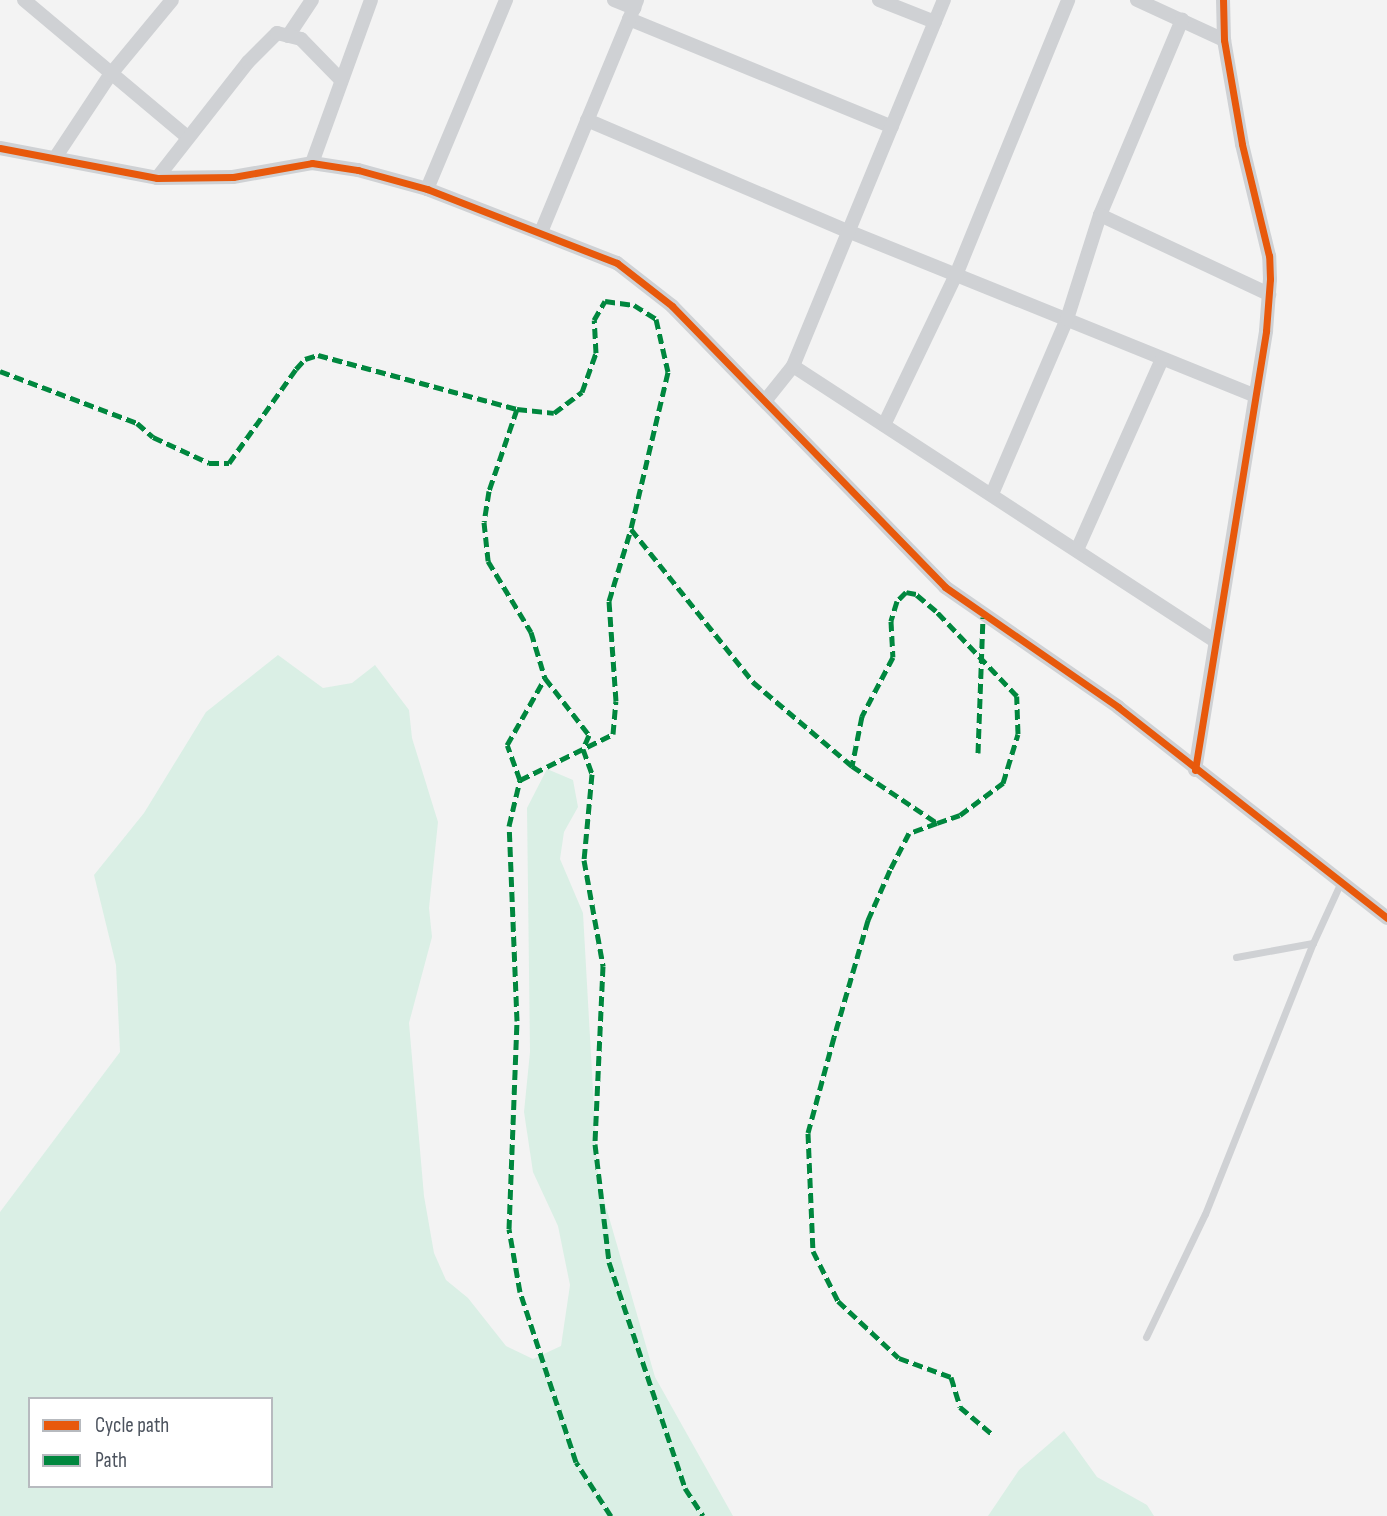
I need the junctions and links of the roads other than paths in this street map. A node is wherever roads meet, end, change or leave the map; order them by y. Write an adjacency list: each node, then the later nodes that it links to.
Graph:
1 (24, 0): 12 (street)
2 (172, 0): 18 (street)
3 (312, 0): 16 (street)
4 (371, 0): 19 (street)
5 (506, 0): 27 (street)
6 (614, 0): 13 (street)
7 (879, 0): 15 (street)
8 (944, 0): 15 (street)
9 (1068, 0): 31 (street)
10 (1138, 0): 14 (street)
11 (1223, 0): 17 (street)
12 (40, 5): 18 (street)
13 (633, 9): 20 (street); 21 (street)
14 (1182, 20): 17 (street); 28 (street)
15 (935, 22): 21 (street)
16 (288, 36): 19 (street); 22 (street)
17 (1224, 40): 32 (street)
18 (110, 75): 22 (street); 24 (street)
19 (340, 79): 25 (street)
20 (587, 120): 29 (street); 30 (street)
21 (892, 127): 30 (street)
22 (187, 138): 26 (street)
23 (0, 148): 24 (street)
24 (55, 158): 26 (street)
25 (312, 163): 26 (street); 27 (street)
26 (157, 178)
27 (427, 189): 29 (street)
28 (1100, 215): 32 (street); 33 (street)
29 (541, 232): 37 (street)
30 (849, 232): 31 (street); 35 (street)
31 (956, 275): 33 (street); 38 (street)
32 (1269, 294): 36 (street)
33 (1067, 318): 34 (street); 39 (street)
34 (1162, 359): 36 (street); 40 (street)
35 (793, 366): 37 (street); 38 (street)
36 (1253, 395): 41 (street)
37 (765, 401): 42 (street)
38 (884, 425): 39 (street)
39 (992, 494): 40 (street)
40 (1077, 550): 41 (street)
41 (1215, 641): 42 (street)
42 (1195, 769): 43 (street)
43 (1340, 884): 44 (street); 45 (lane)
44 (1387, 918)
45 (1313, 943): 46 (lane); 47 (lane)
46 (1236, 957)
47 (1146, 1337)

